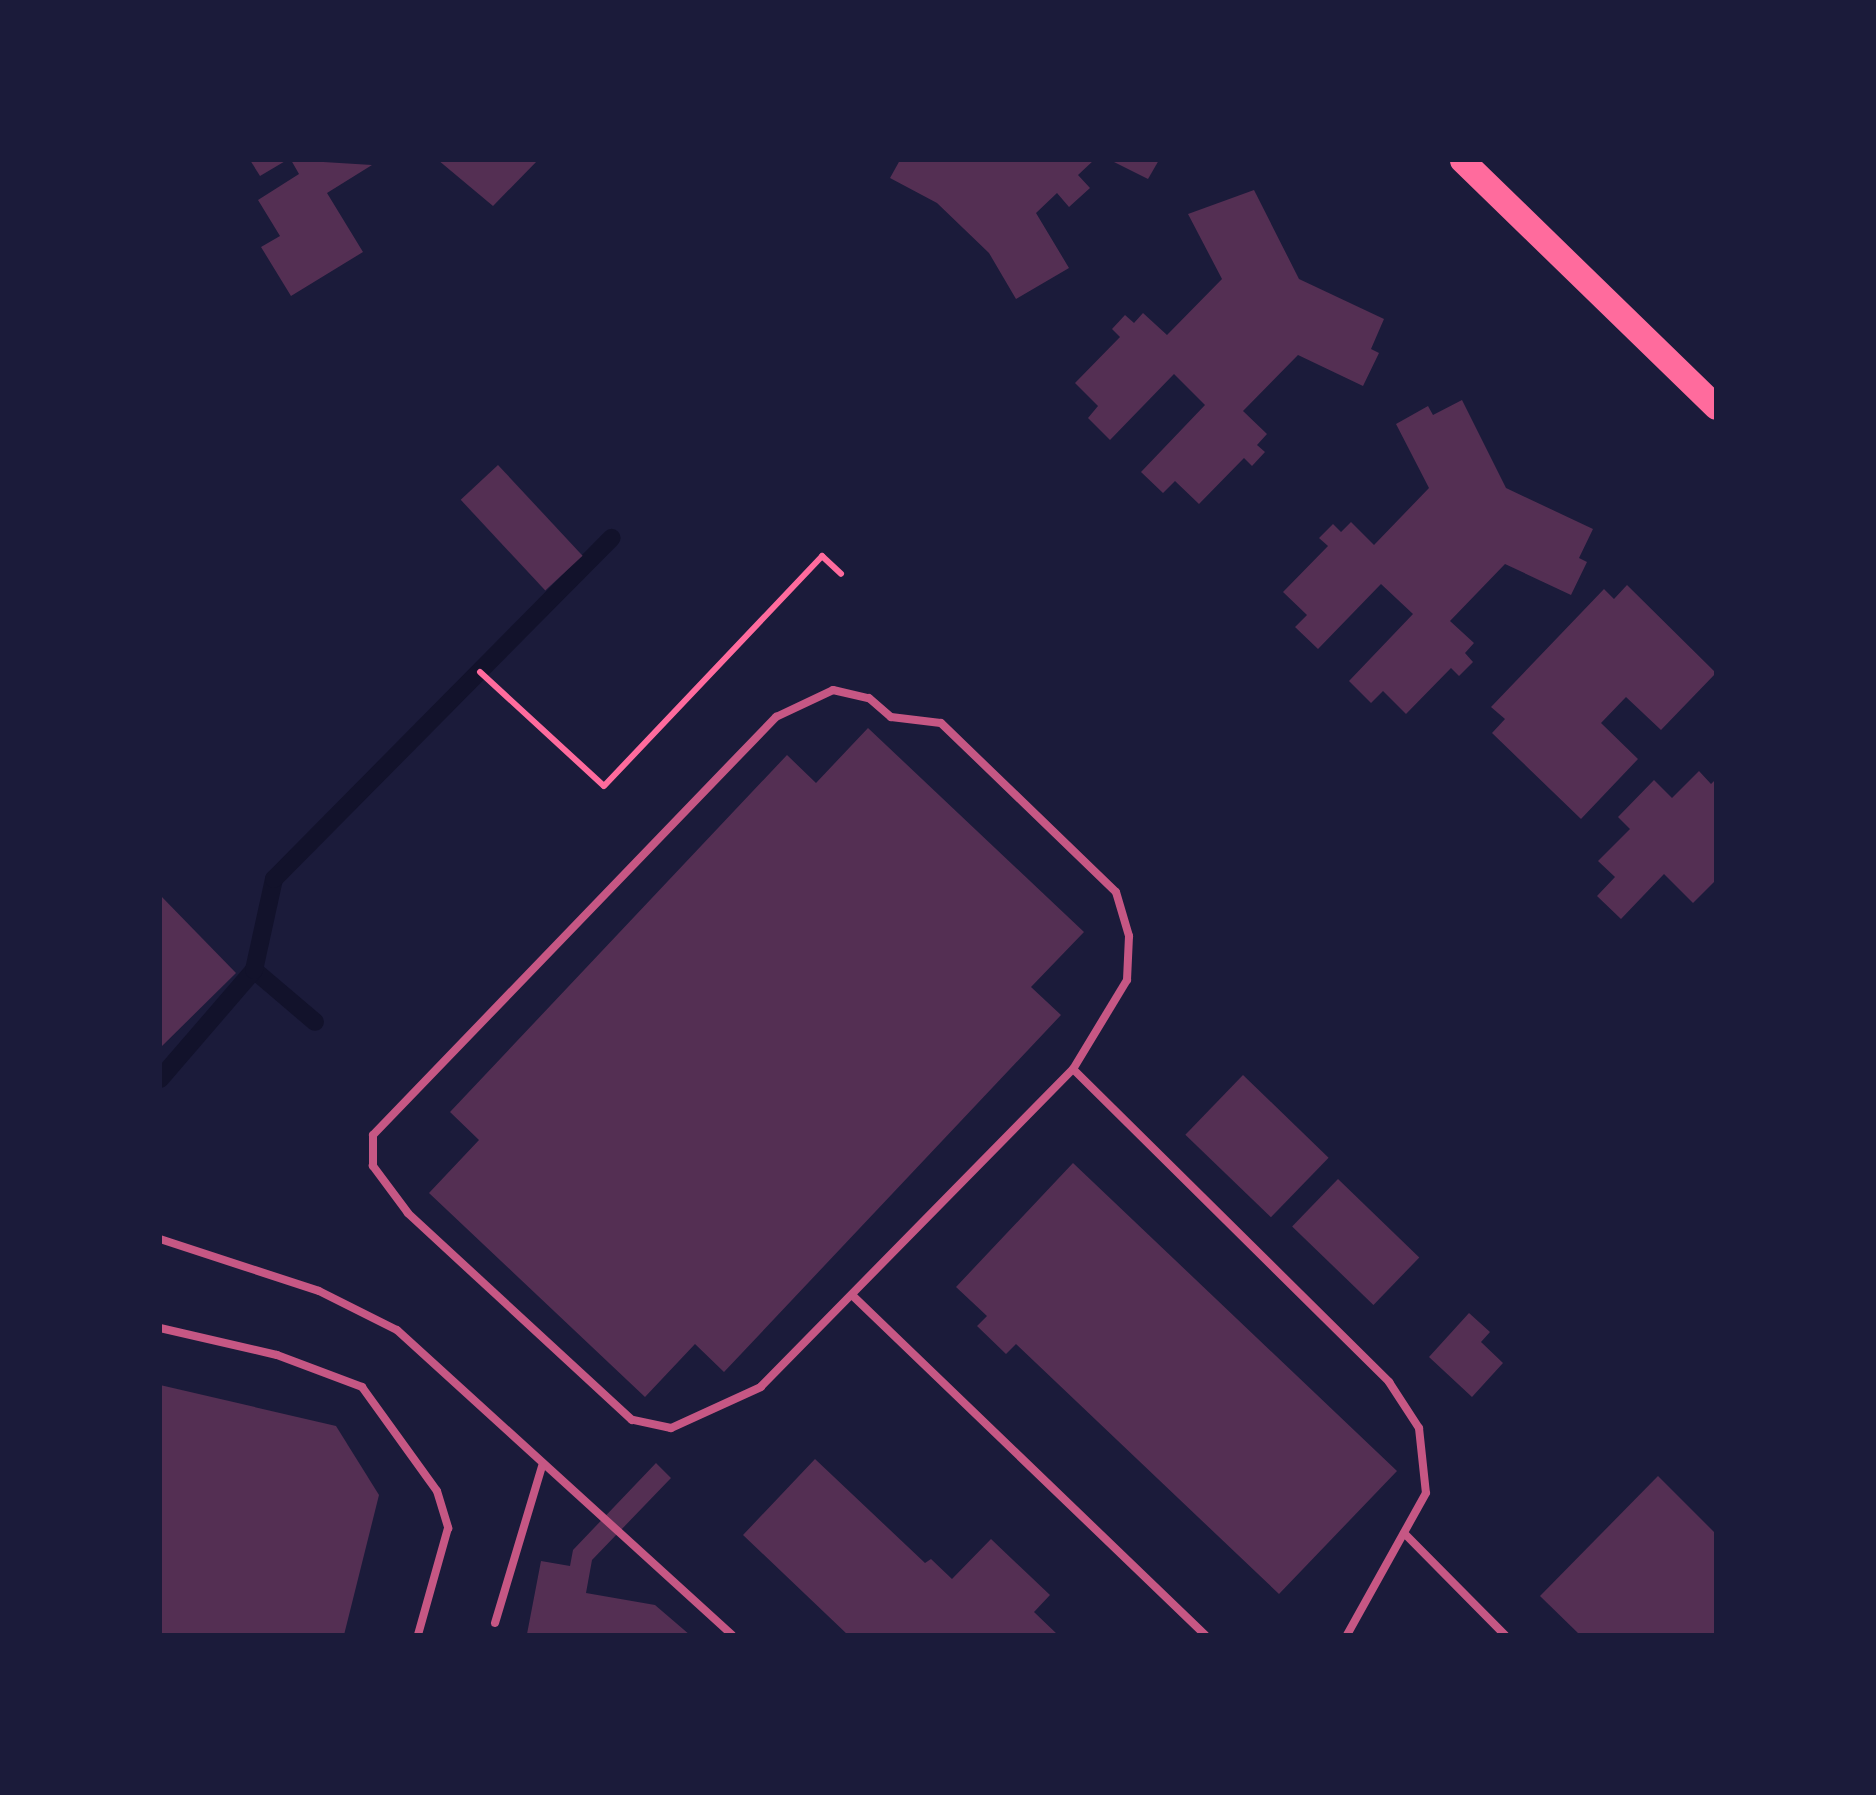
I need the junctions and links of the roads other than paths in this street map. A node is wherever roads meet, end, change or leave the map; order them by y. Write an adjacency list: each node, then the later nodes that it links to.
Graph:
1 (1462, 160): 2 (main road)
2 (1716, 406)
3 (1073, 1069): 5 (lane); 5 (lane); 8 (lane)
4 (160, 1239): 7 (lane)
5 (853, 1296): 12 (lane)
6 (160, 1328): 10 (lane)
7 (542, 1466): 9 (lane); 11 (lane)
8 (1404, 1533): 13 (lane); 14 (lane)
9 (495, 1623)
10 (418, 1635)
11 (732, 1635)
12 (1205, 1635)
13 (1347, 1635)
14 (1506, 1635)

